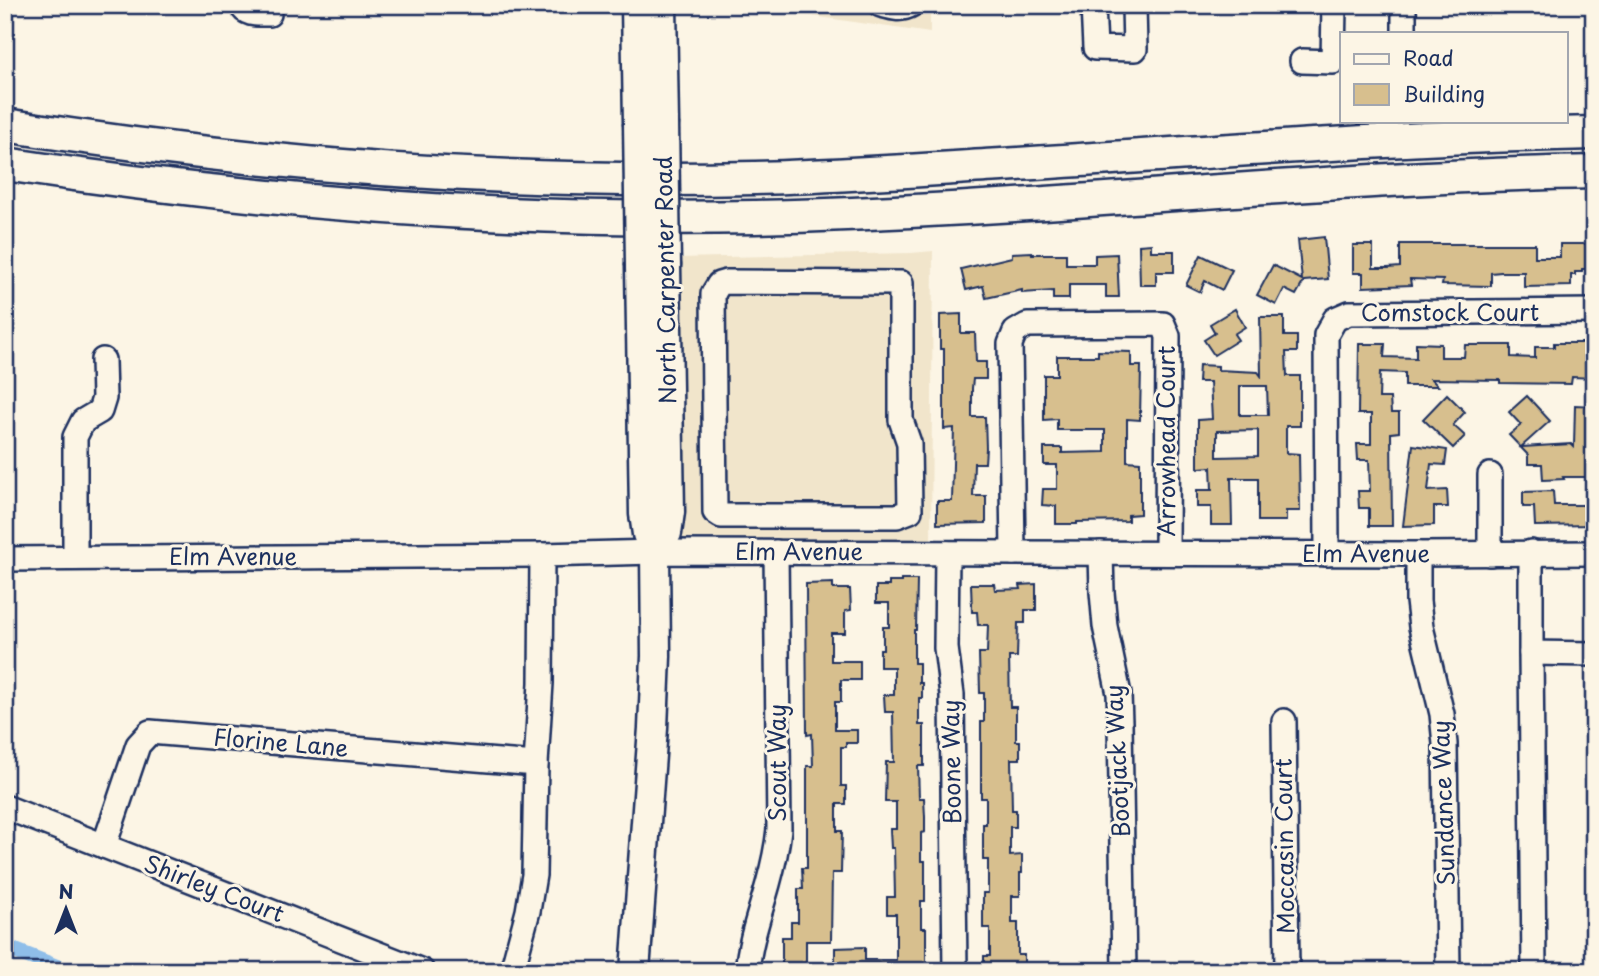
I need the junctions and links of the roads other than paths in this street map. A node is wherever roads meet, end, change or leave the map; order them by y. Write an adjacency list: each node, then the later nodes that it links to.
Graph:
1 (241, 5): 10 (street)
2 (636, 5): 13 (main road, North Carpenter Road)
3 (662, 5): 13 (main road, North Carpenter Road)
4 (881, 5): 5 (street)
5 (911, 5)
6 (1093, 5): 7 (street)
7 (1134, 5)
8 (1334, 5): 12 (street)
9 (1404, 5): 11 (street)
10 (269, 14)
11 (1404, 32)
12 (1302, 61)
13 (651, 123): 22 (main road, North Carpenter Road, bridge)
14 (5, 125): 15 (highway)
15 (1594, 133)
16 (5, 164): 17 (highway)
17 (1594, 172)
18 (1594, 311): 31 (street, Comstock Court)
19 (103, 360): 35 (street)
20 (1490, 475): 33 (street)
21 (879, 516): 21 (street); 25 (street)
22 (654, 552): 23 (street, Elm Avenue); 34 (street, Elm Avenue); 45 (main road, North Carpenter Road)
23 (776, 552): 25 (street, Elm Avenue); 46 (street, Scout Way)
24 (1531, 552): 30 (street, Elm Avenue); 33 (street, Elm Avenue); 37 (street)
25 (879, 553): 26 (street, Elm Avenue)
26 (947, 553): 27 (street, Elm Avenue); 47 (street, Boone Way)
27 (1013, 553): 28 (street, Elm Avenue); 29 (street, Arrowhead Court)
28 (1101, 553): 29 (street, Elm Avenue); 48 (street, Bootjack Way)
29 (1167, 553): 31 (street, Elm Avenue)
30 (1594, 553)
31 (1327, 554): 32 (street, Elm Avenue)
32 (1418, 554): 33 (street, Elm Avenue); 50 (street, Sundance Way)
33 (1490, 554)
34 (542, 555): 35 (street, Elm Avenue); 40 (street)
35 (75, 558): 36 (street, Elm Avenue)
36 (5, 559)
37 (1531, 653): 38 (street); 51 (street)
38 (1594, 654)
39 (1284, 721): 49 (street, Moccasin Court)
40 (536, 764): 42 (street, Florine Lane); 44 (street)
41 (5, 807): 42 (street, Shirley Court)
42 (104, 846): 43 (street, Shirley Court)
43 (422, 971)
44 (512, 971)
45 (635, 971)
46 (747, 971)
47 (955, 971)
48 (1124, 971)
49 (1287, 971)
50 (1448, 971)
51 (1534, 971)

